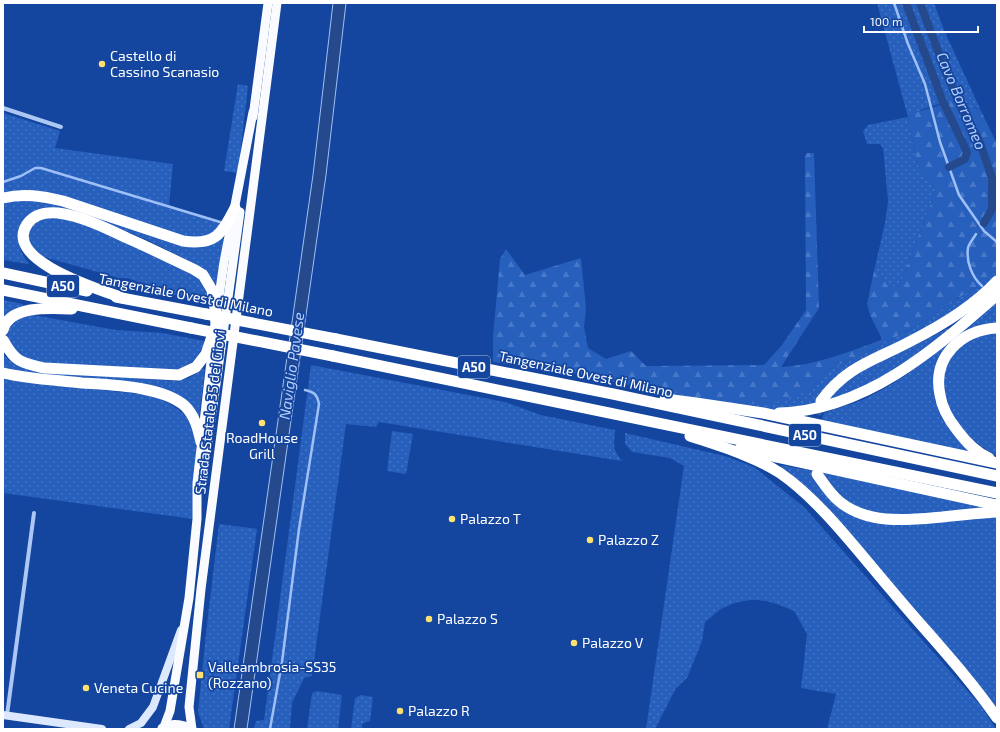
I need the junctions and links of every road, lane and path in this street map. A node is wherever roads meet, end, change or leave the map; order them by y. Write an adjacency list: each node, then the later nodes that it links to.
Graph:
1 (268, 3): 4 (main road, Strada Statale 35 dei Giovi)
2 (277, 3): 39 (main road, Strada Statale 35 dei Giovi)
3 (3, 108): 5 (street)
4 (253, 112): 7 (main road); 32 (main road, Strada Statale 35 dei Giovi)
5 (61, 127)
6 (3, 198): 7 (highway)
7 (235, 208): 14 (main road)
8 (3, 273): 12 (highway, Tangenziale Ovest di Milano / A50)
9 (997, 281): 20 (highway)
10 (3, 290): 13 (highway, A50)
11 (997, 295): 21 (highway)
12 (123, 298): 14 (highway); 19 (highway, Tangenziale Ovest di Milano / A50, bridge)
13 (116, 314): 16 (highway); 22 (highway, A50, bridge)
14 (216, 325): 17 (highway); 24 (main road)
15 (997, 328): 25 (highway)
16 (3, 330)
17 (3, 340)
18 (3, 373): 24 (highway)
19 (613, 394): 21 (highway); 27 (highway, Tangenziale Ovest di Milano / A50)
20 (821, 401)
21 (763, 413): 25 (highway)
22 (646, 421): 23 (highway); 28 (highway, A50)
23 (705, 441): 29 (highway); 35 (highway)
24 (201, 442): 32 (main road)
25 (997, 462)
26 (817, 474): 30 (highway)
27 (997, 476)
28 (997, 493)
29 (997, 505)
30 (997, 512)
31 (34, 513): 34 (street)
32 (197, 518): 33 (main road)
33 (187, 612): 36 (main road); 38 (main road)
34 (5, 715): 37 (main road)
35 (997, 718)
36 (163, 728): 39 (main road)
37 (102, 729)
38 (129, 729)
39 (192, 729)

